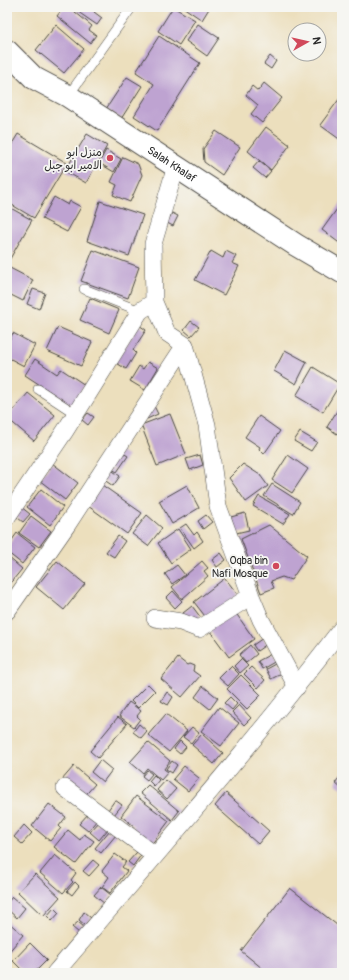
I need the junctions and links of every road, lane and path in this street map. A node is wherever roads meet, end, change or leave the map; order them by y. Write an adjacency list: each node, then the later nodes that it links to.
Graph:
1 (132, 7): 3 (lane)
2 (7, 51): 3 (street, Salah Khalaf)
3 (68, 96): 4 (street, Salah Khalaf)
4 (176, 166): 5 (street, Salah Khalaf); 7 (street)
5 (342, 272)
6 (84, 289): 8 (lane)
7 (154, 302): 8 (street); 9 (street)
8 (140, 311): 11 (street)
9 (185, 345): 13 (street); 14 (street)
10 (38, 389): 11 (lane)
11 (76, 414): 12 (street)
12 (7, 517)
13 (251, 596): 15 (street); 17 (street)
14 (7, 611)
15 (155, 618)
16 (342, 628): 17 (street)
17 (297, 687): 19 (street)
18 (65, 788): 19 (street)
19 (155, 855): 20 (street)
20 (55, 973)

